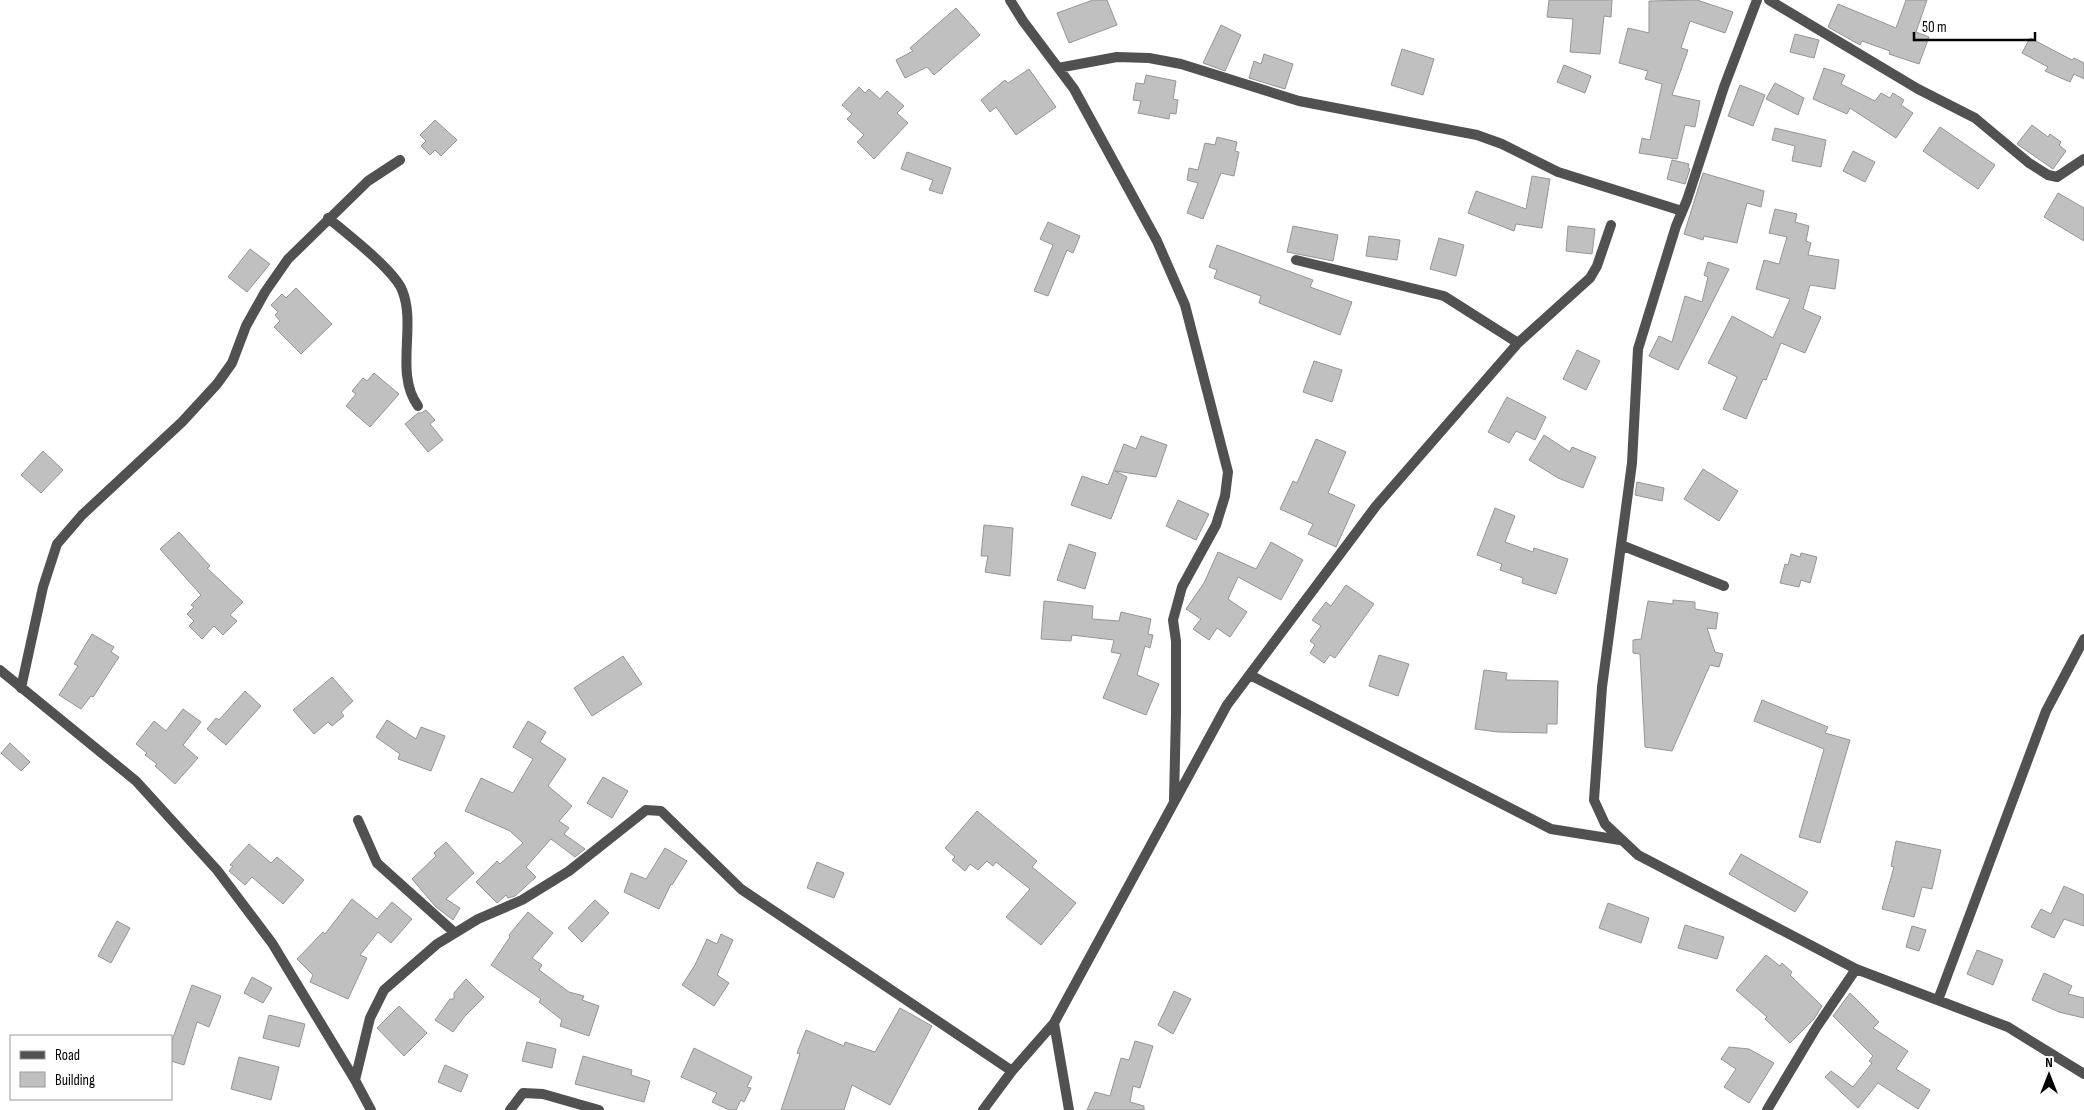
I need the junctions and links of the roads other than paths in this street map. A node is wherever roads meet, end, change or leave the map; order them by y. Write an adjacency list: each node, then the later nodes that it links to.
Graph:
1 (1010, 0): 4 (street)
2 (1757, 0): 7 (street)
3 (1769, 0): 5 (street)
4 (1058, 68): 7 (street); 19 (street)
5 (2084, 158)
6 (400, 160): 8 (street)
7 (1682, 211): 13 (street)
8 (328, 218): 12 (street); 18 (street)
9 (1611, 224): 11 (street)
10 (1296, 260): 11 (street)
11 (1518, 343): 17 (street)
12 (418, 406)
13 (1622, 544): 14 (street); 21 (street)
14 (1724, 586)
15 (2084, 640): 24 (street)
16 (0, 670): 18 (street)
17 (1250, 675): 19 (street); 21 (street)
18 (21, 688): 28 (street)
19 (1174, 803): 25 (street)
20 (358, 820): 22 (street)
21 (1620, 840): 23 (street)
22 (455, 933): 26 (street); 28 (street)
23 (1856, 969): 24 (street); 34 (street)
24 (1938, 1000): 27 (street)
25 (1054, 1022): 26 (street); 33 (street)
26 (1012, 1071): 32 (street)
27 (2084, 1074)
28 (356, 1080): 29 (street)
29 (371, 1110)
30 (510, 1110): 31 (street)
31 (599, 1110)
32 (983, 1110)
33 (1070, 1110)
34 (1767, 1110)

